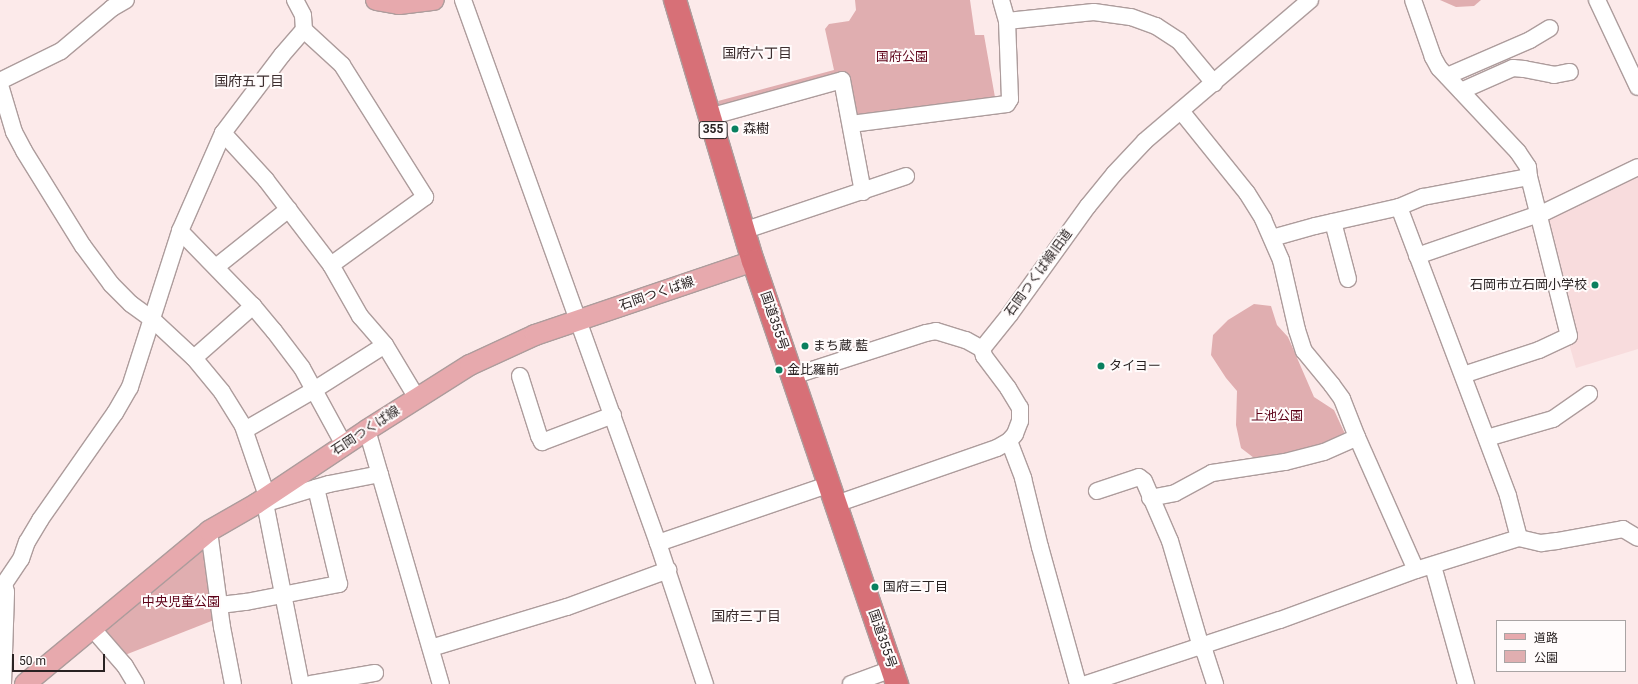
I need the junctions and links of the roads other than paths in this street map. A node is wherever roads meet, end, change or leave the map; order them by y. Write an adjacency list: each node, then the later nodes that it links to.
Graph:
1 (126, 0): 17 (street)
2 (295, 0): 14 (street)
3 (376, 0): 4 (main road)
4 (434, 0)
5 (463, 0): 45 (street)
6 (674, 0): 23 (highway, 国道355号 / 355)
7 (1001, 0): 12 (street)
8 (1310, 0): 18 (street, 石岡つくば線旧道)
9 (1413, 0): 16 (street)
10 (1597, 0): 20 (street)
11 (1073, 7): 12 (street); 18 (street)
12 (1007, 22): 24 (street)
13 (1550, 28): 16 (street)
14 (304, 30): 26 (street); 40 (street)
15 (1570, 72): 21 (street)
16 (1447, 76): 21 (street)
17 (0, 81)
18 (1214, 83): 22 (street, 石岡つくば線旧道)
19 (0, 85): 25 (street)
20 (1638, 87)
21 (1461, 91): 29 (street)
22 (1181, 111): 37 (street); 47 (street, 石岡つくば線旧道)
23 (709, 117): 24 (street); 36 (highway, 国道355号 / 355)
24 (851, 124): 30 (street)
25 (7, 131): 44 (street)
26 (223, 133): 32 (street); 35 (street)
27 (1638, 167): 33 (street)
28 (906, 176): 30 (street)
29 (1529, 177): 31 (street); 33 (street)
30 (863, 192): 36 (street)
31 (1399, 207): 34 (street); 38 (street)
32 (289, 209): 40 (street); 41 (street)
33 (1537, 214): 38 (street); 49 (street)
34 (1333, 222): 37 (street); 42 (street)
35 (180, 231): 41 (street); 44 (street)
36 (743, 231): 39 (highway, 国道355号 / 355)
37 (1272, 238): 58 (street)
38 (1417, 256): 49 (street)
39 (753, 261): 45 (main road, 石岡つくば線); 51 (highway, 国道355号 / 355)
40 (331, 265): 46 (street)
41 (216, 267): 43 (street)
42 (1348, 279)
43 (253, 306): 48 (street); 52 (street)
44 (152, 319): 48 (street); 75 (street)
45 (578, 321): 54 (main road, 石岡つくば線); 55 (street)
46 (385, 345): 52 (street); 54 (street)
47 (982, 349): 51 (street); 60 (street)
48 (194, 358): 56 (street)
49 (1463, 375): 59 (street)
50 (520, 376): 55 (street)
51 (793, 376): 65 (highway, 国道355号 / 355)
52 (314, 390): 56 (street); 61 (street)
53 (1589, 394): 59 (street)
54 (417, 398): 57 (main road, 石岡つくば線)
55 (613, 415): 71 (street)
56 (244, 430): 67 (street)
57 (367, 430): 61 (main road, 石岡つくば線); 62 (street)
58 (1357, 437): 66 (street); 74 (street)
59 (1487, 438): 69 (street)
60 (1009, 441): 65 (street); 92 (street)
61 (344, 445): 67 (main road, 石岡つくば線)
62 (380, 474): 63 (street); 80 (street)
63 (316, 488): 67 (street); 76 (street)
64 (1097, 491): 66 (street)
65 (833, 494): 71 (street); 82 (highway, 国道355号 / 355)
66 (1150, 498): 79 (street)
67 (267, 499): 68 (main road, 石岡つくば線); 76 (street)
68 (209, 531): 77 (street); 78 (main road, 石岡つくば線)
69 (1519, 538): 70 (street); 72 (street)
70 (1638, 538)
71 (658, 543): 73 (street)
72 (1433, 566): 74 (street); 95 (street)
73 (668, 570): 80 (street); 90 (street)
74 (1416, 570): 79 (street)
75 (2, 582): 83 (street)
76 (283, 594): 77 (street); 87 (street)
77 (220, 605): 86 (street)
78 (92, 628): 84 (main road, 石岡つくば線); 85 (street)
79 (1201, 647): 93 (street); 94 (street)
80 (431, 648): 89 (street)
81 (375, 673): 88 (street)
82 (895, 677): 91 (street)
83 (3, 684)
84 (24, 684)
85 (136, 684)
86 (233, 684)
87 (301, 684)
88 (311, 684)
89 (441, 684)
90 (705, 684)
91 (851, 684)
92 (1078, 684)
93 (1086, 684)
94 (1215, 684)
95 (1466, 684)

